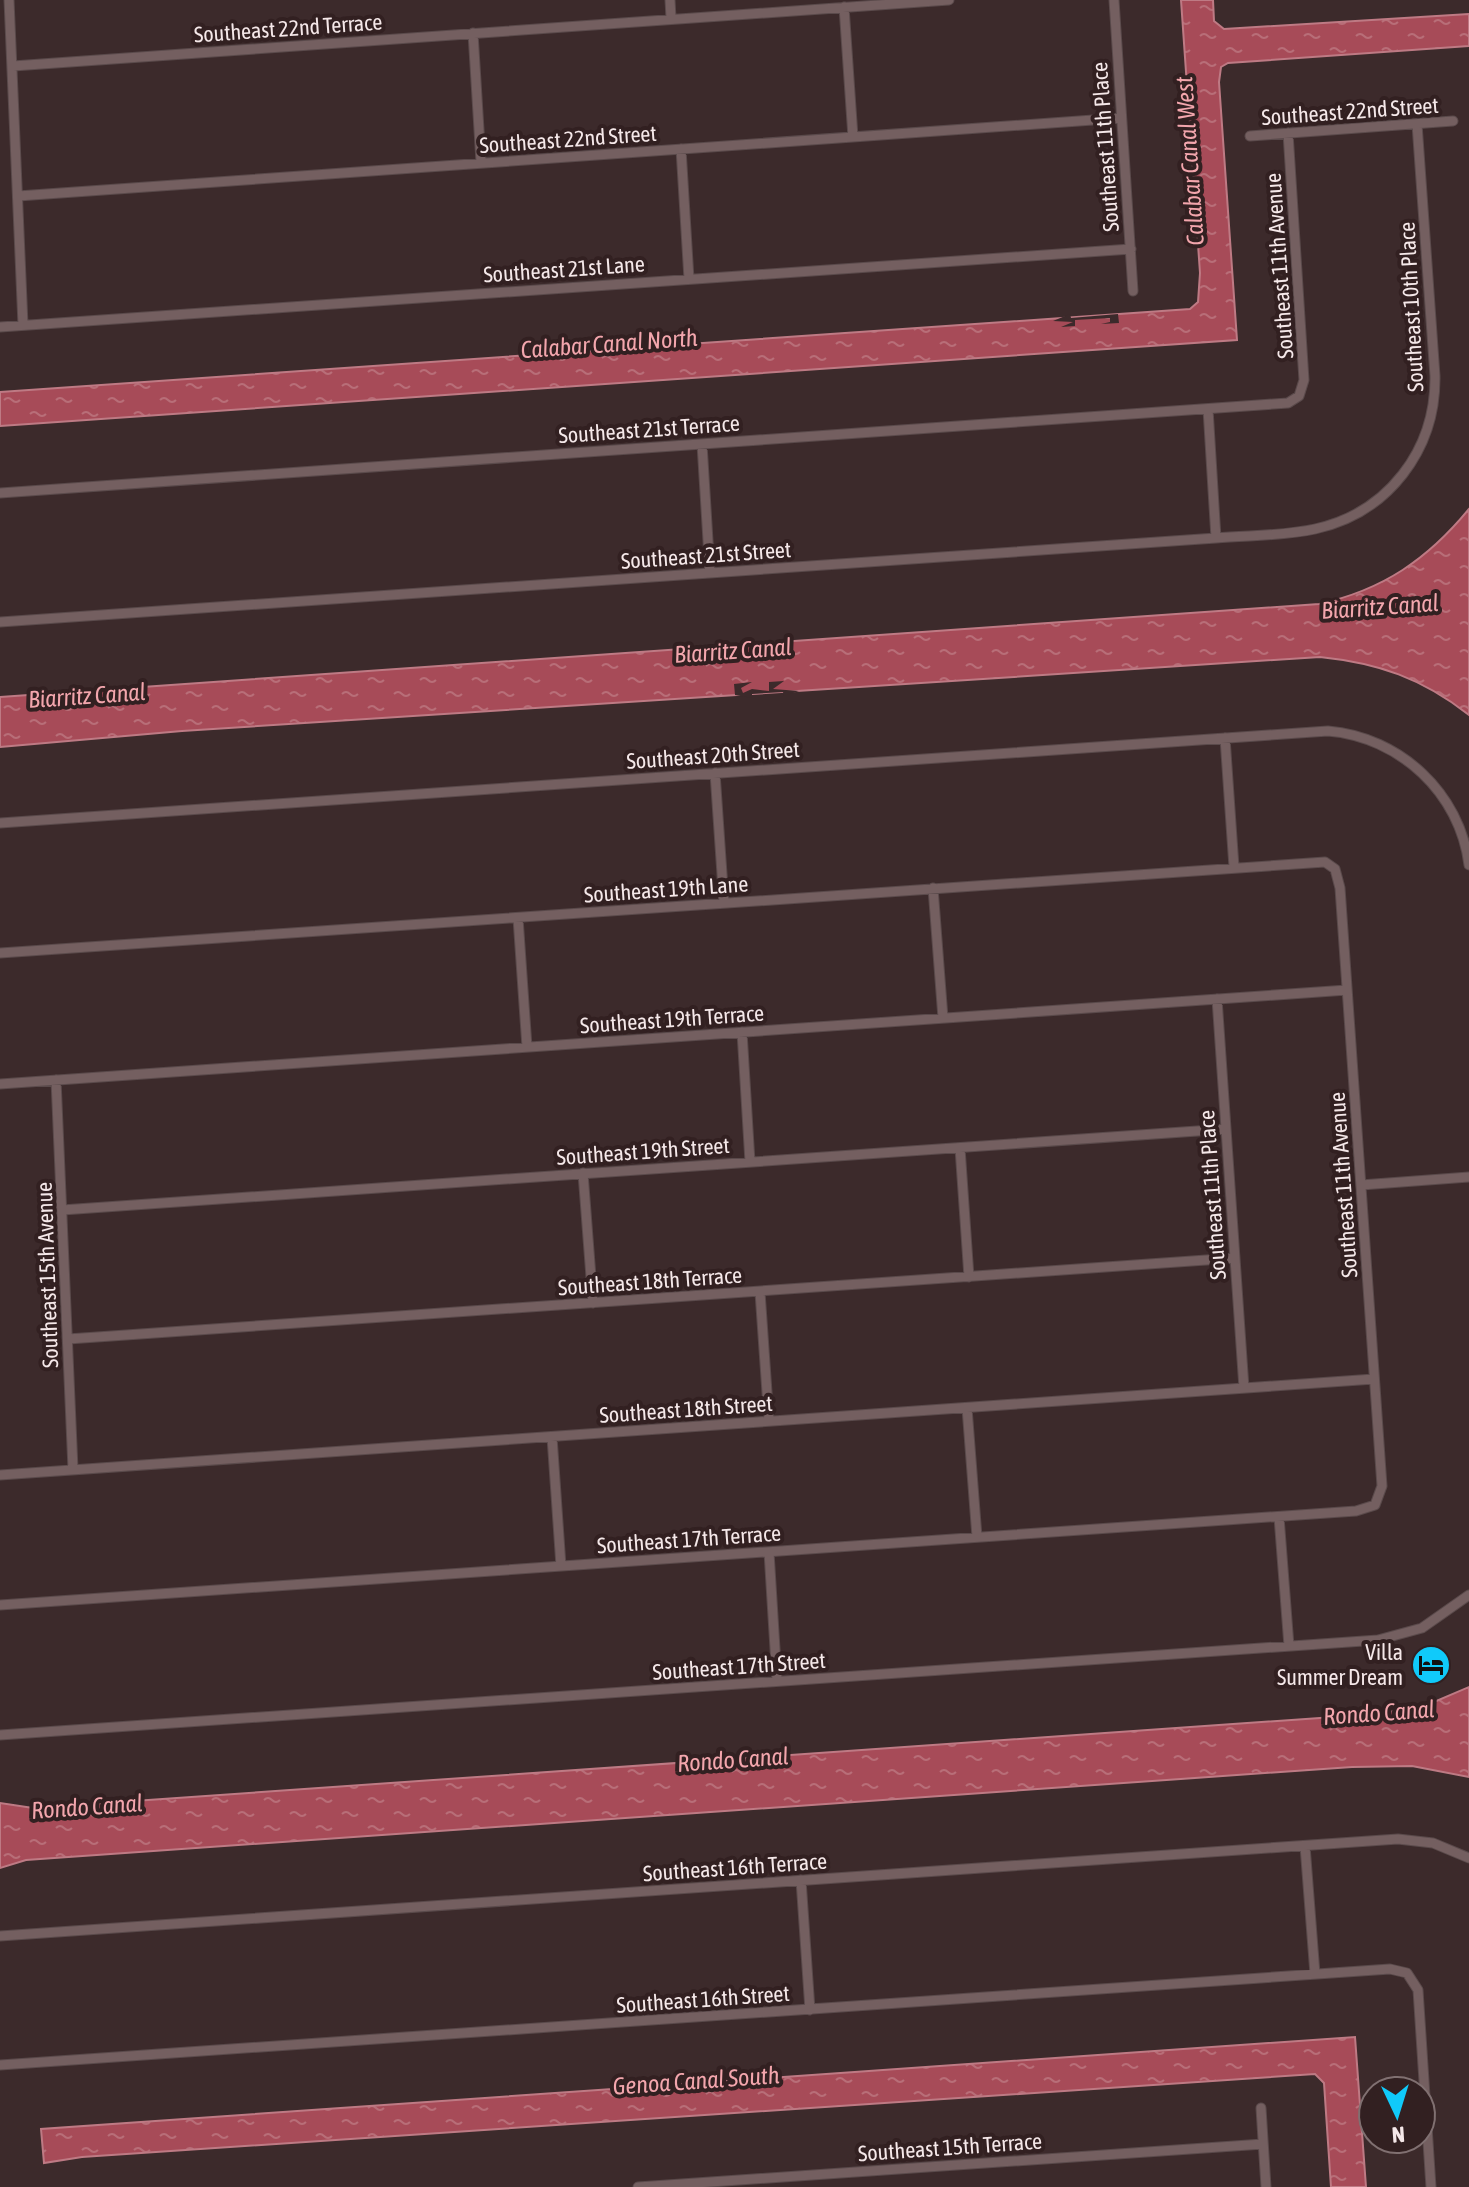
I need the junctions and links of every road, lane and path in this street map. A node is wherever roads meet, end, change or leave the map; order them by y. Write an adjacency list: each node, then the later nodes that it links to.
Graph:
1 (9, 0): 8 (street)
2 (670, 0): 6 (street)
3 (949, 0): 5 (street, Southeast 22nd Terrace)
4 (1114, 0): 9 (street, Southeast 11th Place)
5 (844, 7): 6 (street, Southeast 22nd Terrace); 14 (street)
6 (671, 18): 7 (street, Southeast 22nd Terrace)
7 (473, 33): 8 (street, Southeast 22nd Terrace); 16 (street)
8 (13, 66): 17 (street)
9 (1121, 118): 14 (street, Southeast 22nd Street); 18 (street, Southeast 11th Place)
10 (1453, 121): 11 (street, Southeast 22nd Street)
11 (1417, 124): 12 (street, Southeast 22nd Street); 26 (street, Southeast 10th Place)
12 (1288, 133): 13 (street, Southeast 22nd Street); 23 (street, Southeast 11th Avenue)
13 (1250, 136)
14 (853, 137): 15 (street, Southeast 22nd Street)
15 (681, 149): 16 (street, Southeast 22nd Street); 19 (street)
16 (481, 162): 17 (street, Southeast 22nd Street)
17 (18, 196): 21 (street)
18 (1131, 249): 19 (street, Southeast 21st Lane); 20 (street, Southeast 11th Place)
19 (689, 279): 21 (street, Southeast 21st Lane)
20 (1133, 291)
21 (23, 325): 22 (street, Southeast 21st Lane)
22 (0, 327)
23 (1299, 396): 24 (street, Southeast 21st Terrace)
24 (1208, 409): 25 (street, Southeast 21st Terrace); 28 (street)
25 (702, 444): 27 (street, Southeast 21st Terrace); 29 (street)
26 (1400, 479): 28 (street, Southeast 21st Street)
27 (0, 493)
28 (1216, 538): 29 (street, Southeast 21st Street)
29 (710, 573): 30 (street, Southeast 21st Street)
30 (0, 622)
31 (1225, 738): 32 (street, Southeast 20th Street); 34 (street, Southeast 20th Street); 35 (street)
32 (715, 773): 33 (street, Southeast 20th Street); 38 (street)
33 (0, 823)
34 (1469, 865)
35 (1234, 867): 36 (street, Southeast 19th Lane); 37 (street, Southeast 19th Lane)
36 (1333, 867): 41 (street, Southeast 11th Avenue)
37 (933, 888): 38 (street, Southeast 19th Lane); 43 (street)
38 (724, 903): 39 (street, Southeast 19th Lane)
39 (518, 918): 40 (street, Southeast 19th Lane); 45 (street)
40 (0, 953)
41 (1347, 990): 42 (street, Southeast 19th Terrace); 53 (street, Southeast 11th Avenue)
42 (1217, 999): 43 (street, Southeast 19th Terrace); 48 (street, Southeast 11th Place)
43 (943, 1018): 44 (street, Southeast 19th Terrace)
44 (742, 1032): 45 (street, Southeast 19th Terrace); 50 (street)
45 (527, 1047): 46 (street, Southeast 19th Terrace)
46 (56, 1080): 47 (street, Southeast 19th Terrace); 54 (street, Southeast 15th Avenue)
47 (0, 1084)
48 (1226, 1129): 49 (street, Southeast 19th Street); 55 (street, Southeast 11th Place)
49 (960, 1148): 50 (street, Southeast 19th Street); 56 (street)
50 (750, 1162): 51 (street, Southeast 19th Street)
51 (583, 1173): 54 (street, Southeast 19th Street); 58 (street)
52 (1469, 1177): 53 (street)
53 (1361, 1185): 60 (street, Southeast 11th Avenue)
54 (62, 1210): 59 (street, Southeast 15th Avenue)
55 (1235, 1258): 56 (street, Southeast 18th Terrace); 61 (street, Southeast 11th Place)
56 (969, 1277): 57 (street, Southeast 18th Terrace)
57 (760, 1292): 58 (street, Southeast 18th Terrace); 63 (street)
58 (593, 1303): 59 (street, Southeast 18th Terrace)
59 (68, 1339): 65 (street, Southeast 15th Avenue)
60 (1374, 1379): 61 (street, Southeast 18th Street); 67 (street, Southeast 11th Avenue)
61 (1244, 1388): 62 (street, Southeast 18th Street)
62 (967, 1408): 63 (street, Southeast 18th Street); 69 (street)
63 (769, 1421): 64 (street, Southeast 18th Street)
64 (552, 1437): 65 (street, Southeast 18th Street); 71 (street)
65 (73, 1469): 66 (street, Southeast 18th Street)
66 (0, 1475)
67 (1378, 1501): 68 (street, Southeast 17th Terrace)
68 (1279, 1517): 69 (street, Southeast 17th Terrace); 74 (street)
69 (977, 1537): 70 (street, Southeast 17th Terrace)
70 (769, 1552): 71 (street, Southeast 17th Terrace); 75 (street)
71 (561, 1566): 73 (street, Southeast 17th Terrace)
72 (1469, 1595): 74 (street, Southeast 17th Street)
73 (0, 1605)
74 (1289, 1646): 75 (street, Southeast 17th Street)
75 (777, 1681): 76 (street, Southeast 17th Street)
76 (0, 1735)
77 (1305, 1846): 78 (street, Southeast 16th Terrace); 79 (street, Southeast 16th Terrace); 81 (street)
78 (1469, 1858)
79 (801, 1880): 80 (street, Southeast 16th Terrace); 82 (street)
80 (0, 1936)
81 (1315, 1974): 82 (street, Southeast 16th Street); 90 (street, Southeast 16th Street)
82 (810, 2010): 83 (street, Southeast 16th Street)
83 (0, 2065)
84 (1261, 2108): 85 (street)
85 (1263, 2144): 86 (street, Southeast 15th Terrace); 89 (street)
86 (822, 2174): 87 (street, Southeast 15th Terrace); 88 (street)
87 (638, 2187)
88 (823, 2187)
89 (1266, 2187)
90 (1431, 2187)

